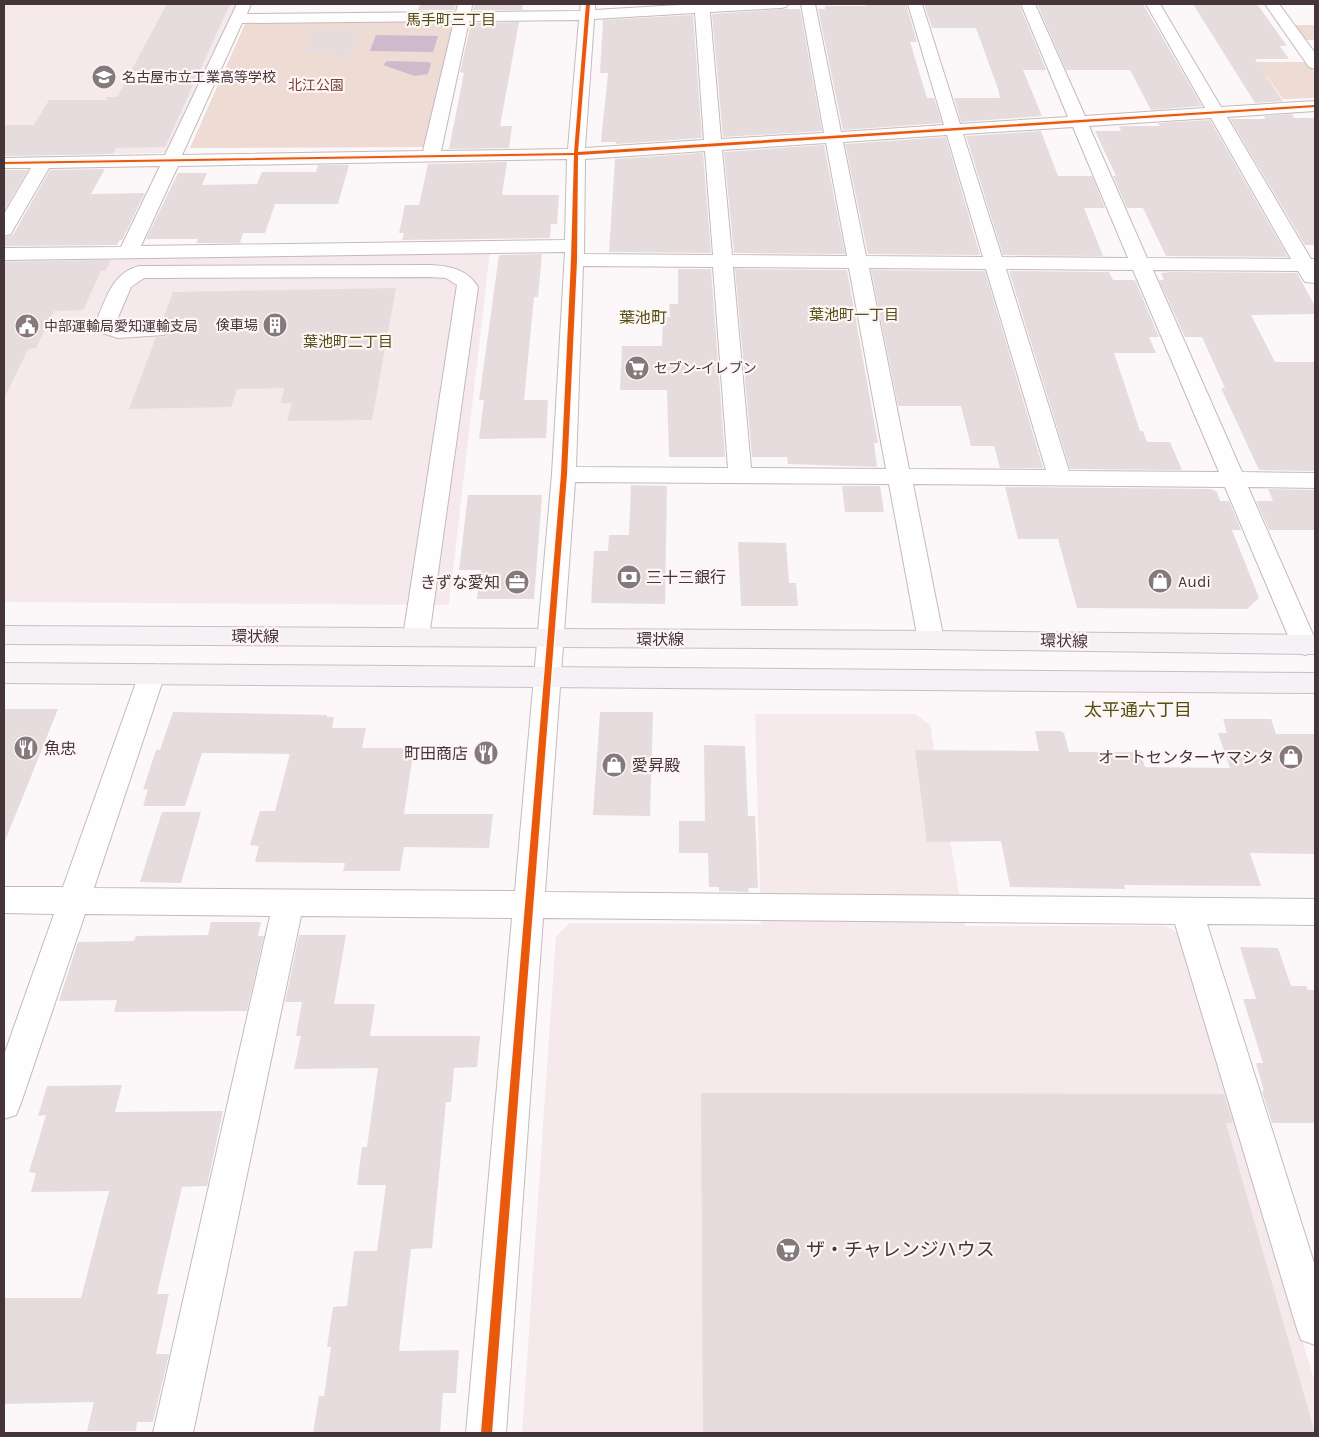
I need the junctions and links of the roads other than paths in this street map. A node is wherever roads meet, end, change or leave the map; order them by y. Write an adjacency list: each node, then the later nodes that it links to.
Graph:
1 (244, 4): 12 (street)
2 (780, 4): 8 (street)
3 (808, 4): 18 (street)
4 (915, 4): 17 (street)
5 (1028, 4): 16 (street)
6 (1153, 4): 15 (street)
7 (1272, 4): 13 (street)
8 (702, 6): 9 (street); 19 (street)
9 (587, 9): 11 (street); 20 (street)
10 (362, 10): 11 (street); 12 (street)
11 (464, 10): 21 (street)
12 (238, 19): 22 (street)
13 (1315, 64)
14 (1315, 106): 15 (street)
15 (1215, 112): 16 (street); 33 (street)
16 (1079, 121): 17 (street); 32 (street)
17 (953, 130): 18 (street); 31 (street)
18 (834, 137): 19 (street); 30 (street)
19 (713, 146): 20 (street); 29 (street)
20 (576, 154): 21 (street); 27 (street)
21 (431, 156): 22 (street)
22 (172, 160): 23 (street); 26 (street)
23 (43, 162): 24 (street); 25 (street)
24 (4, 163)
25 (4, 230)
26 (128, 253): 27 (street); 28 (street)
27 (574, 253): 29 (street); 36 (street)
28 (4, 254)
29 (723, 261): 30 (street); 37 (street)
30 (858, 262): 31 (street); 38 (street)
31 (994, 264): 32 (street); 39 (street)
32 (1141, 265): 33 (street); 40 (street)
33 (1310, 265): 34 (street)
34 (1315, 284)
35 (157, 331): 43 (street)
36 (564, 474): 37 (street); 44 (street)
37 (740, 476): 38 (street)
38 (899, 477): 39 (street); 45 (street)
39 (1060, 478): 40 (street)
40 (1234, 479): 41 (street); 46 (street)
41 (1315, 480)
42 (4, 635): 43 (main road, 環状線)
43 (416, 637): 44 (main road, 環状線)
44 (552, 638): 45 (main road, 環状線); 49 (street)
45 (931, 640): 46 (main road, 環状線)
46 (1310, 645)
47 (4, 673): 48 (main road)
48 (152, 674): 49 (main road); 52 (street)
49 (548, 678): 50 (main road); 54 (street)
50 (1313, 687)
51 (4, 900): 52 (street)
52 (73, 900): 53 (street); 57 (street)
53 (288, 903): 54 (street); 59 (street)
54 (530, 905): 55 (street); 60 (street)
55 (1187, 911): 56 (street); 58 (street)
56 (1315, 912)
57 (4, 1103)
58 (1315, 1326)
59 (172, 1433)
60 (486, 1433)

